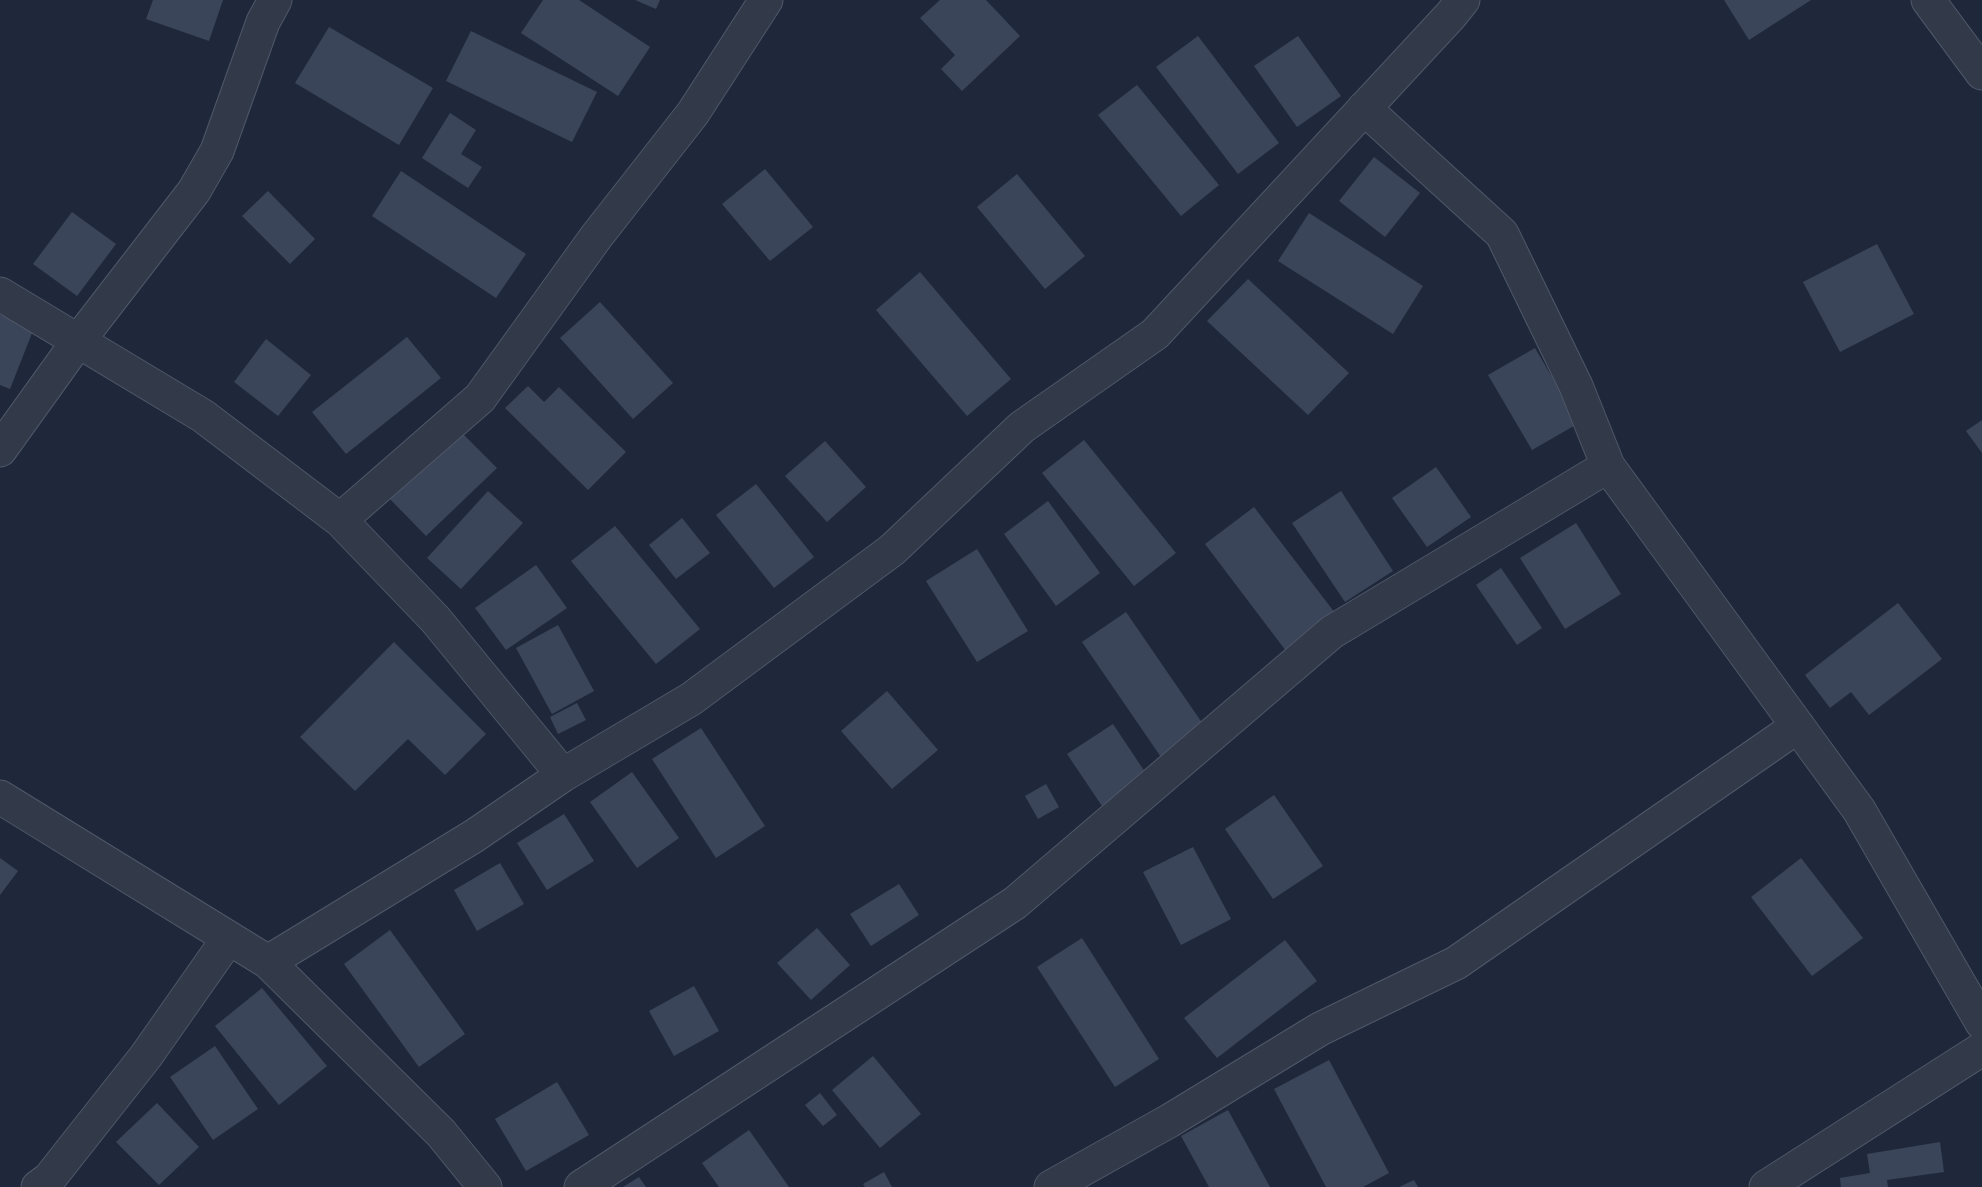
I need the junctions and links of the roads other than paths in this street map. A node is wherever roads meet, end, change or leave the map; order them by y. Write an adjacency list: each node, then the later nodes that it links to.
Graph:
1 (275, 0): 8 (street)
2 (766, 0): 11 (street)
3 (1463, 0): 6 (street)
4 (1928, 0): 5 (street)
5 (1982, 73)
6 (1364, 108): 10 (street); 13 (street)
7 (0, 294): 8 (street)
8 (79, 340): 9 (street); 11 (street)
9 (0, 450)
10 (1608, 466): 12 (street); 21 (street)
11 (340, 520): 13 (street)
12 (1798, 726): 17 (street); 22 (street)
13 (563, 775): 16 (street)
14 (0, 797): 15 (street)
15 (228, 939): 16 (street); 19 (street)
16 (268, 962): 20 (street)
17 (1982, 1023)
18 (1982, 1049): 23 (street)
19 (38, 1187)
20 (485, 1187)
21 (581, 1187)
22 (1051, 1187)
23 (1766, 1187)

